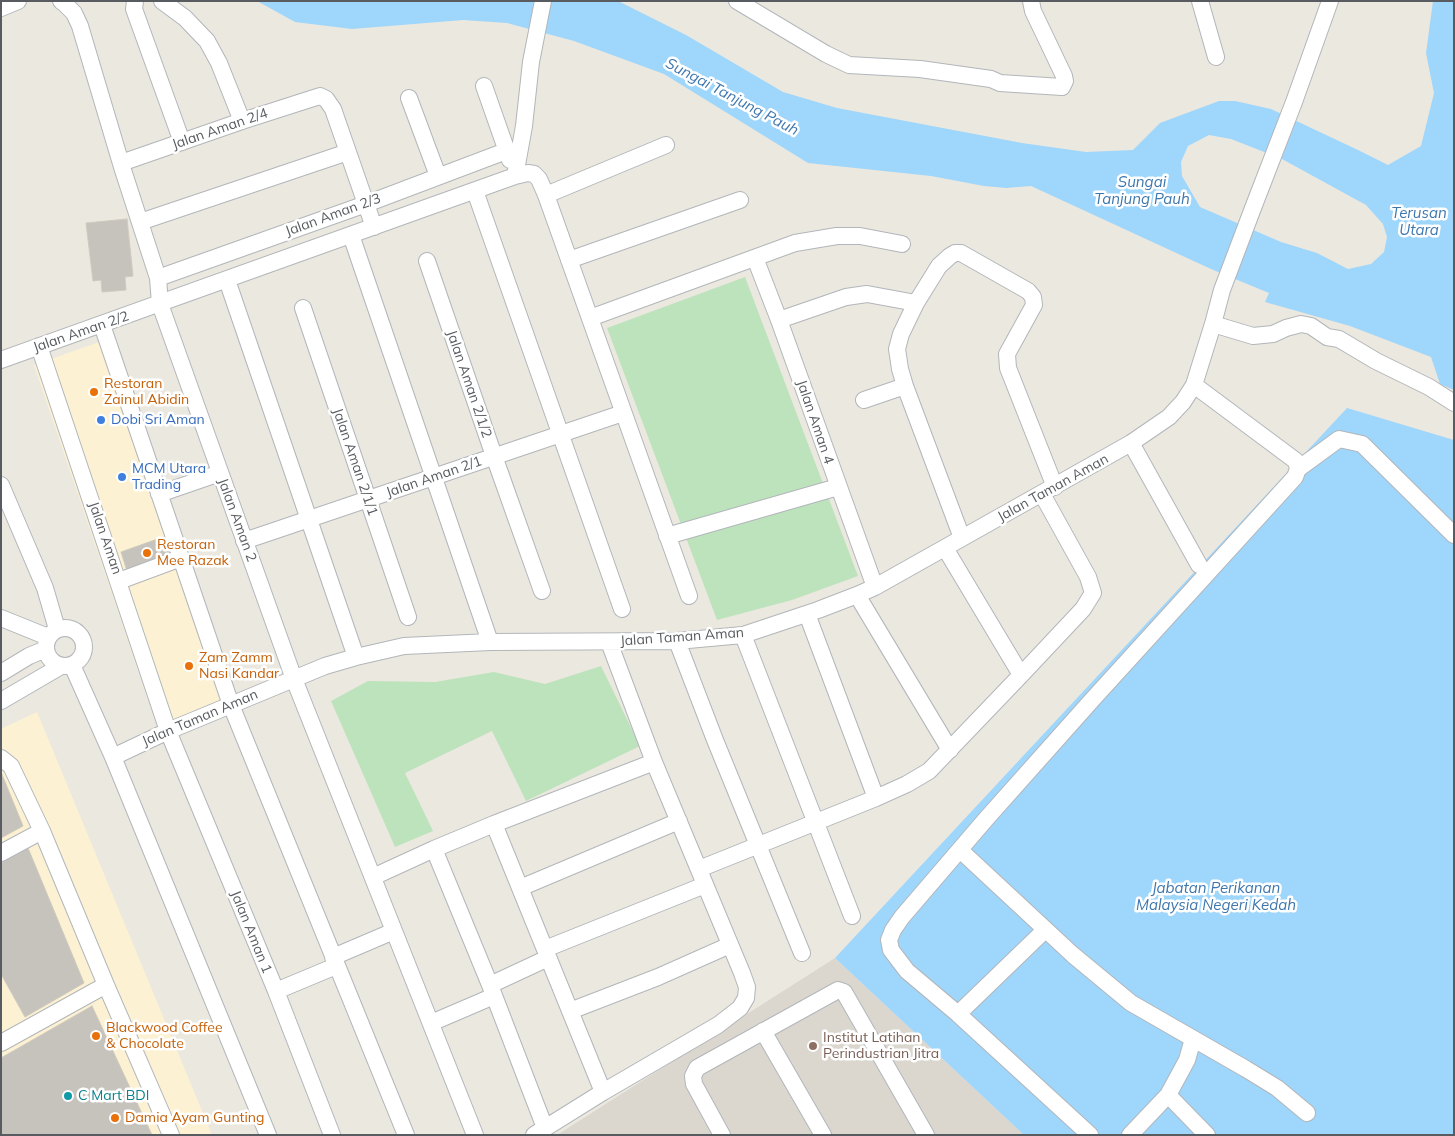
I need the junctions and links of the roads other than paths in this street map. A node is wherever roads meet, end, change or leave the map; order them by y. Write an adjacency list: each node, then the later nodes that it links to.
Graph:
1 (18, 1): 10 (street)
2 (61, 1): 19 (street, Jalan Aman 2)
3 (135, 1): 15 (street)
4 (162, 1): 14 (street)
5 (544, 1): 21 (street)
6 (737, 1): 7 (street)
7 (1031, 1)
8 (1200, 1): 11 (street)
9 (1330, 1): 40 (street, Jalan Taman Aman)
10 (1, 8)
11 (1216, 57)
12 (484, 86): 17 (street)
13 (409, 98): 20 (street)
14 (242, 121): 15 (street, Jalan Aman 2/4); 18 (street, Jalan Aman 2/4)
15 (182, 142): 19 (street, Jalan Aman 2/4)
16 (666, 145): 23 (street)
17 (506, 150): 20 (street, Jalan Aman 2/3); 21 (street)
18 (348, 152): 25 (street); 26 (street)
19 (121, 163): 26 (street, Jalan Aman 2)
20 (438, 176): 25 (street, Jalan Aman 2/3)
21 (515, 176): 22 (street, Jalan Aman 2/2); 23 (street)
22 (475, 191): 27 (street, Jalan Aman 2/2); 49 (street)
23 (546, 195): 31 (street)
24 (740, 200): 31 (street)
25 (366, 204): 27 (street); 33 (street, Jalan Aman 2/3)
26 (140, 222): 33 (street, Jalan Aman 2)
27 (374, 227): 28 (street, Jalan Aman 2/2)
28 (351, 235): 34 (street, Jalan Aman 2/2); 54 (street)
29 (902, 244): 30 (street)
30 (755, 258): 38 (street); 39 (street, Jalan Aman 4)
31 (569, 260): 38 (street)
32 (427, 261): 51 (street, Jalan Aman 2/1/2)
33 (158, 278): 36 (street, Jalan Aman 2)
34 (227, 280): 36 (street, Jalan Aman 2/2); 60 (street)
35 (916, 303): 39 (street); 45 (street); 57 (street)
36 (160, 304): 41 (street, Jalan Aman 2/2); 53 (street, Jalan Aman 2)
37 (303, 308): 59 (street, Jalan Aman 2/1/1)
38 (590, 318): 48 (street)
39 (779, 320): 56 (street, Jalan Aman 4)
40 (1213, 324): 44 (street, Jalan Taman Aman); 47 (street)
41 (102, 325): 42 (street, Jalan Aman 2/2); 58 (street)
42 (39, 346): 43 (street, Jalan Aman 2/2); 68 (street, Jalan Aman)
43 (1, 360)
44 (1194, 385): 50 (street, Jalan Taman Aman); 52 (street)
45 (905, 386): 46 (street); 63 (street)
46 (864, 400)
47 (1454, 403)
48 (623, 413): 49 (street, Jalan Aman 2/1); 61 (street)
49 (561, 434): 51 (street, Jalan Aman 2/1); 73 (street)
50 (1131, 444): 57 (street, Jalan Taman Aman); 67 (street)
51 (494, 456): 54 (street, Jalan Aman 2/1); 70 (street, Jalan Aman 2/1/2)
52 (1298, 470): 62 (street); 101 (street)
53 (220, 473): 58 (street); 64 (street, Jalan Aman 2)
54 (434, 477): 59 (street, Jalan Aman 2/1); 80 (street)
55 (1, 484): 78 (street)
56 (838, 487): 61 (street); 69 (street, Jalan Aman 4)
57 (1048, 491): 63 (street, Jalan Taman Aman); 85 (street)
58 (159, 494): 66 (street)
59 (368, 499): 60 (street, Jalan Aman 2/1); 75 (street, Jalan Aman 2/1/1)
60 (309, 519): 64 (street, Jalan Aman 2/1); 82 (street)
61 (667, 536): 72 (street)
62 (1454, 536)
63 (962, 538): 65 (street, Jalan Taman Aman)
64 (244, 541): 86 (street, Jalan Aman 2)
65 (945, 548): 69 (street, Jalan Taman Aman); 85 (street)
66 (181, 558): 68 (street); 88 (street)
67 (1199, 565)
68 (119, 581): 89 (street, Jalan Aman)
69 (875, 587): 71 (street, Jalan Taman Aman)
70 (542, 591)
71 (857, 595): 74 (street, Jalan Taman Aman); 90 (street)
72 (689, 596)
73 (622, 608)
74 (807, 614): 77 (street, Jalan Taman Aman); 94 (street)
75 (408, 617)
76 (1, 618): 78 (street)
77 (743, 635): 79 (street, Jalan Taman Aman); 96 (street)
78 (50, 638): 83 (street); 83 (street); 84 (street)
79 (677, 640): 81 (street, Jalan Taman Aman); 99 (street)
80 (490, 642): 81 (street, Jalan Taman Aman); 82 (street, Jalan Taman Aman)
81 (609, 642): 93 (street)
82 (356, 656): 86 (street, Jalan Taman Aman)
83 (67, 665): 87 (street); 91 (street)
84 (1, 673)
85 (1021, 676): 90 (street)
86 (294, 679): 88 (street, Jalan Taman Aman); 104 (street, Jalan Aman 2)
87 (1, 701)
88 (231, 705): 89 (street, Jalan Taman Aman); 113 (street)
89 (168, 731): 91 (street, Jalan Taman Aman); 116 (street, Jalan Aman 1)
90 (950, 750): 94 (street)
91 (113, 757): 128 (street)
92 (1, 758): 98 (street)
93 (654, 762): 95 (street); 97 (street)
94 (876, 798): 96 (street)
95 (679, 822): 103 (street); 106 (street)
96 (816, 822): 99 (street); 107 (street)
97 (494, 824): 100 (street); 106 (street)
98 (42, 831): 102 (street); 114 (street)
99 (758, 846): 103 (street); 111 (street)
100 (434, 849): 104 (street); 115 (street)
101 (960, 850): 108 (street); 118 (street)
102 (1, 853)
103 (699, 869): 105 (street)
104 (373, 878): 109 (street, Jalan Aman 2)
105 (705, 885): 110 (street); 112 (street)
106 (520, 888): 112 (street)
107 (852, 916)
108 (1045, 930): 118 (street); 121 (street)
109 (394, 931): 113 (street); 119 (street, Jalan Aman 2)
110 (730, 945): 117 (street); 123 (street)
111 (802, 953)
112 (547, 954): 115 (street); 117 (street)
113 (334, 961): 116 (street); 130 (street)
114 (106, 985): 122 (street); 127 (street)
115 (492, 990): 119 (street); 126 (street)
116 (276, 991): 129 (street, Jalan Aman 1)
117 (570, 1010): 123 (street)
118 (958, 1014): 135 (street)
119 (431, 1023): 131 (street, Jalan Aman 2)
120 (763, 1031): 132 (street); 133 (street); 134 (street)
121 (1193, 1039): 124 (street); 125 (street)
122 (1, 1043)
123 (603, 1092): 126 (street)
124 (1168, 1095): 136 (street); 137 (street)
125 (1307, 1113)
126 (540, 1132)
127 (171, 1135)
128 (268, 1135)
129 (332, 1135)
130 (406, 1135)
131 (475, 1135)
132 (722, 1135)
133 (822, 1135)
134 (926, 1135)
135 (1090, 1135)
136 (1130, 1135)
137 (1207, 1135)

